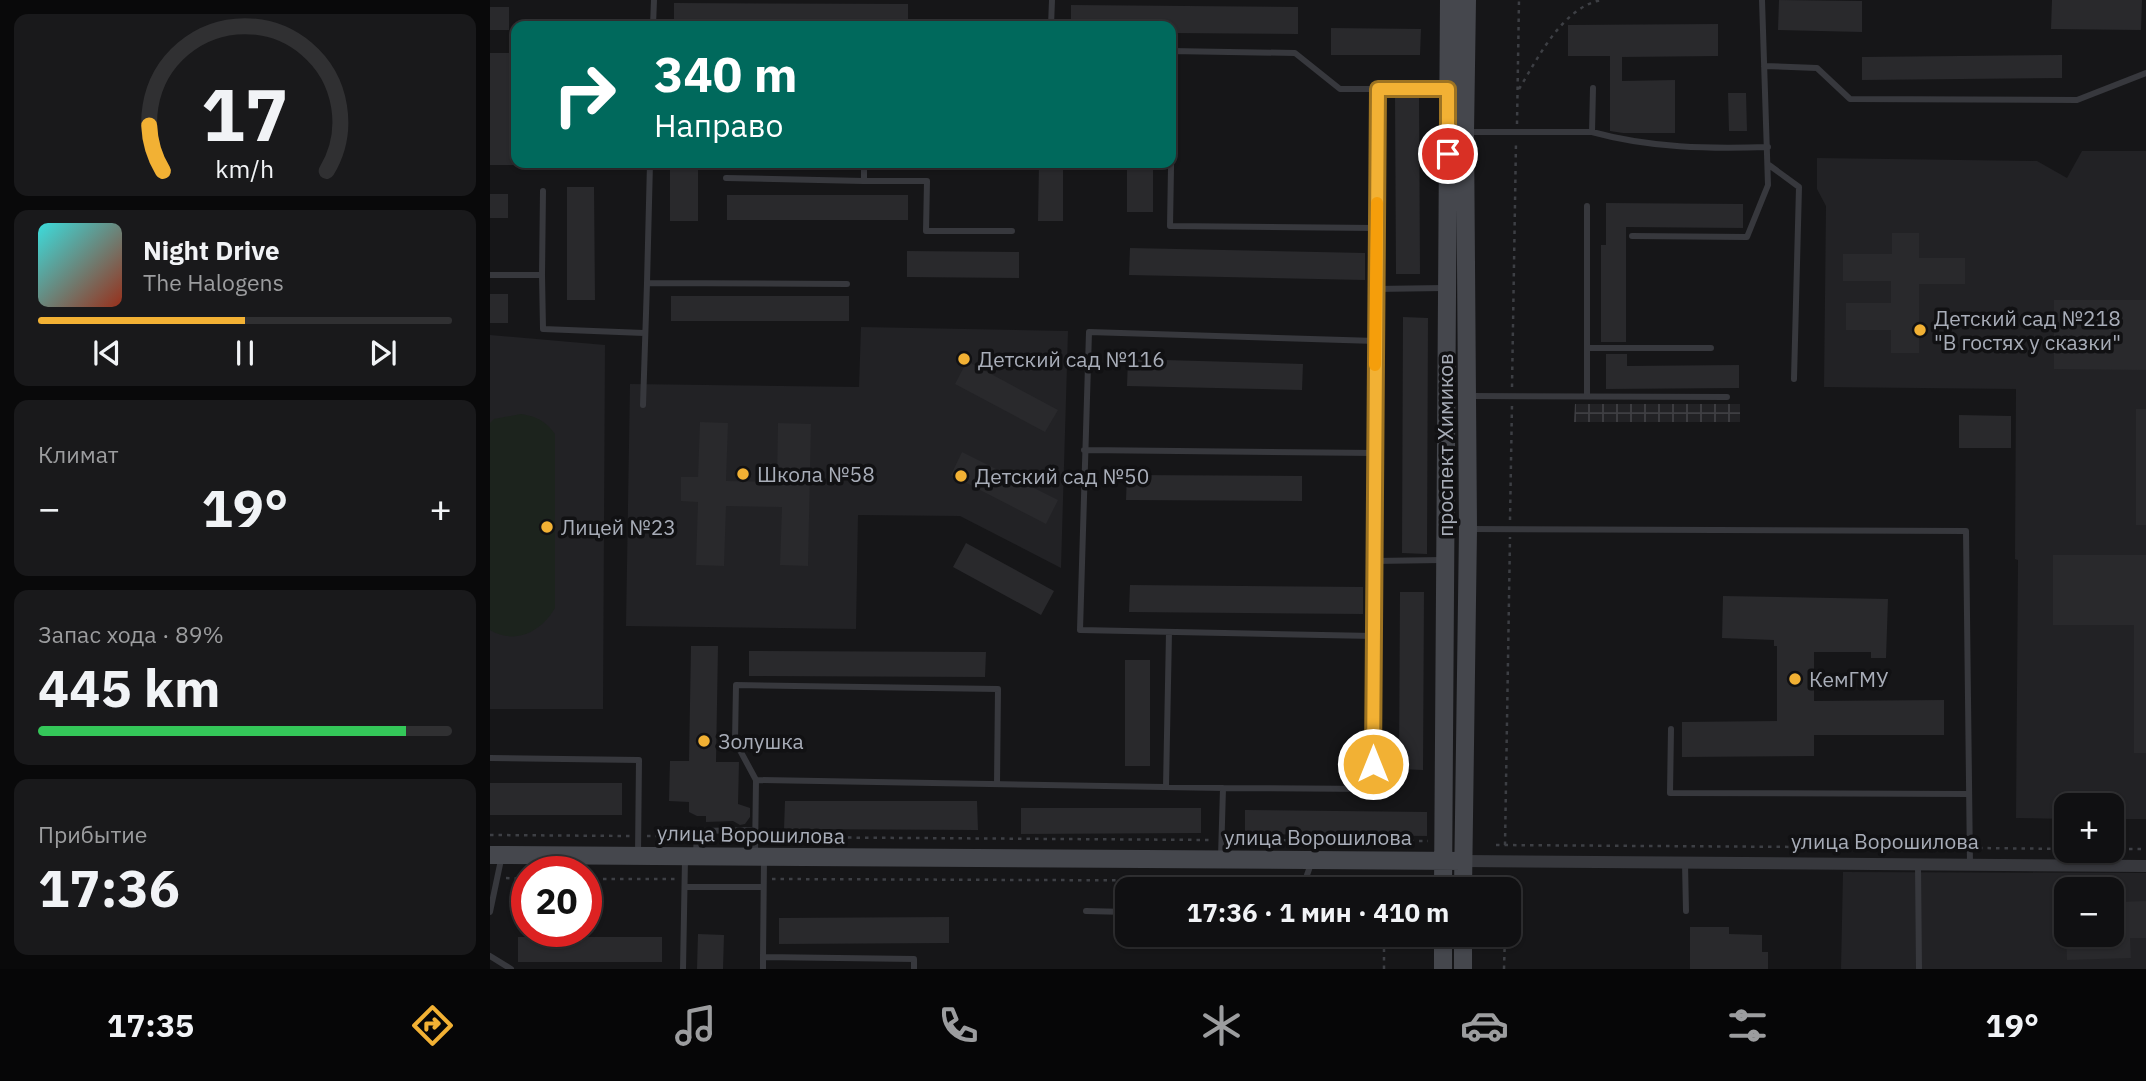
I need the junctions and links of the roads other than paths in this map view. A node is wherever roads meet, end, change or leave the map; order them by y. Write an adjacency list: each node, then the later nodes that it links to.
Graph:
1 (654, 0): 6 (lane)
2 (1052, 0): 7 (lane)
3 (1448, 0): 13 (main road, проспект Химиков)
4 (1468, 0): 14 (main road, проспект Химиков)
5 (1762, 0): 9 (lane)
6 (653, 21)
7 (1051, 21)
8 (1176, 51): 12 (lane)
9 (1764, 66): 10 (lane); 16 (lane)
10 (2146, 73)
11 (1593, 88): 15 (lane)
12 (1378, 89): 13 (lane); 25 (lane)
13 (1448, 89): 32 (main road, проспект Химиков)
14 (1465, 132): 15 (lane); 39 (main road, проспект Химиков)
15 (1592, 132): 16 (lane)
16 (1768, 146): 17 (lane)
17 (1769, 165): 27 (lane); 38 (lane)
18 (650, 168): 30 (lane)
19 (864, 168): 22 (lane)
20 (1171, 168): 25 (lane)
21 (726, 178): 22 (lane)
22 (864, 181): 26 (lane)
23 (543, 191): 29 (lane)
24 (1587, 206): 36 (lane)
25 (1376, 228): 33 (lane)
26 (1012, 231)
27 (1632, 236)
28 (490, 275): 29 (lane)
29 (542, 275): 34 (lane)
30 (647, 283): 31 (lane); 34 (lane)
31 (847, 284)
32 (1447, 288): 33 (lane); 46 (main road, проспект Химиков)
33 (1376, 289): 35 (lane)
34 (644, 333): 42 (lane)
35 (1376, 341): 43 (lane); 44 (lane)
36 (1587, 348): 37 (lane); 40 (lane)
37 (1711, 348)
38 (1794, 379)
39 (1467, 396): 40 (lane); 45 (main road, проспект Химиков)
40 (1587, 396): 41 (lane)
41 (1727, 397)
42 (643, 405)
43 (1084, 450): 44 (lane); 48 (lane)
44 (1375, 453): 47 (lane)
45 (1468, 529): 56 (lane); 65 (main road, проспект Химиков)
46 (1445, 560): 47 (lane); 64 (main road, проспект Химиков)
47 (1374, 561): 49 (lane)
48 (1169, 632): 49 (lane); 54 (lane)
49 (1374, 636): 55 (lane)
50 (1671, 729): 56 (lane)
51 (490, 758): 59 (lane)
52 (756, 780): 53 (lane); 53 (lane); 57 (lane)
53 (997, 784): 54 (lane)
54 (1166, 787): 55 (lane)
55 (1223, 788): 62 (lane)
56 (1969, 794): 68 (lane)
57 (755, 834): 60 (lane); 61 (lane)
58 (496, 855): 59 (main road, улица Ворошилова); 77 (lane)
59 (638, 856): 60 (main road, улица Ворошилова)
60 (691, 856): 61 (main road, улица Ворошилова); 73 (lane)
61 (759, 857): 62 (main road, улица Ворошилова); 74 (lane)
62 (1221, 859): 63 (main road, улица Ворошилова)
63 (1312, 860): 64 (main road, улица Ворошилова); 70 (lane)
64 (1443, 861): 65 (main road, улица Ворошилова); 71 (main road, проспект Химиков)
65 (1463, 861): 66 (street, улица Ворошилова); 72 (main road, проспект Химиков)
66 (1685, 863): 67 (street, улица Ворошилова); 76 (lane)
67 (1918, 864): 68 (street, улица Ворошилова); 89 (lane)
68 (1970, 865): 69 (street, улица Ворошилова)
69 (2146, 866)
70 (1306, 877)
71 (1443, 877)
72 (1464, 877)
73 (685, 883): 74 (lane); 84 (lane)
74 (763, 887): 82 (lane)
75 (1086, 911): 78 (lane)
76 (1686, 911)
77 (490, 912)
78 (1115, 912)
79 (1443, 947): 87 (main road)
80 (1463, 947): 88 (main road)
81 (490, 956): 83 (lane)
82 (763, 957): 85 (lane); 86 (lane)
83 (511, 969)
84 (683, 969)
85 (763, 969)
86 (914, 969)
87 (1443, 969)
88 (1463, 969)
89 (1919, 969)

